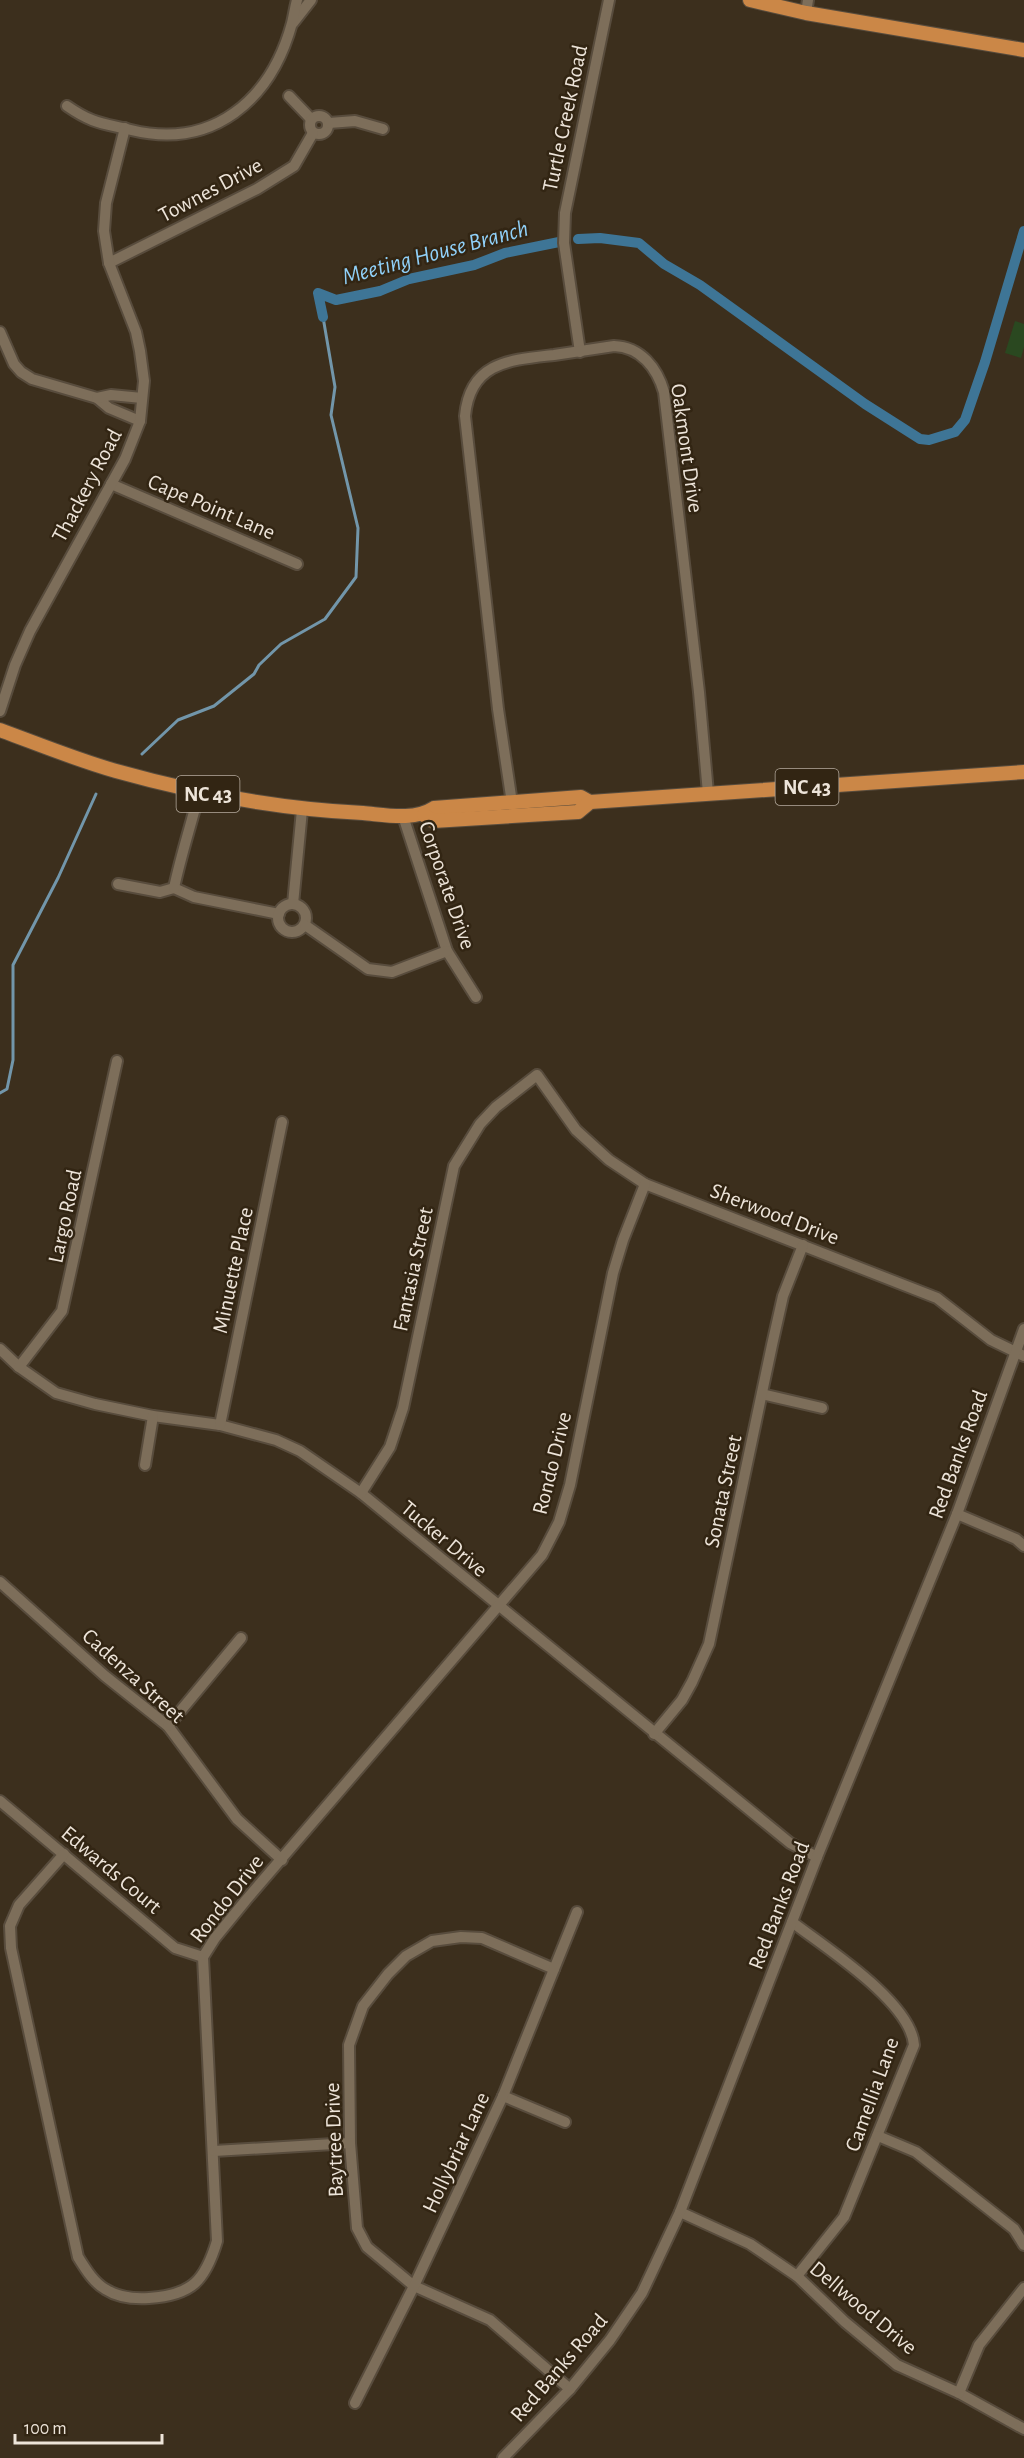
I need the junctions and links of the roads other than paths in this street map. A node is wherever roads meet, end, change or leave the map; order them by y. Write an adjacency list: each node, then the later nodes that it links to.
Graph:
1 (297, 0): 6 (street)
2 (311, 0): 6 (street)
3 (609, 0): 17 (street, Turtle Creek Road)
4 (750, 0): 5 (main road)
5 (807, 6): 7 (main road)
6 (292, 23): 12 (street)
7 (1024, 51)
8 (289, 96): 10 (street)
9 (68, 106): 12 (street)
10 (311, 119): 11 (street); 14 (street)
11 (329, 123): 13 (street); 14 (street)
12 (125, 128): 15 (street, Thackery Road)
13 (384, 129)
14 (313, 133): 15 (street, Townes Drive)
15 (110, 263): 19 (street, Thackery Road)
16 (0, 332): 18 (street)
17 (580, 352): 27 (street, Oakmont Drive); 30 (street, Oakmont Drive)
18 (97, 398): 19 (street); 20 (street)
19 (142, 398): 20 (street, Thackery Road)
20 (140, 421): 21 (street, Thackery Road)
21 (111, 484): 22 (street, Cape Point Lane); 23 (street, Thackery Road)
22 (297, 564)
23 (0, 711)
24 (0, 730): 26 (main road, NC 43)
25 (1024, 772): 27 (main road, NC 43)
26 (199, 793): 31 (main road, NC 43); 37 (street)
27 (708, 793): 29 (main road, NC 43)
28 (574, 798): 29 (main road, NC 43); 30 (main road, NC 43); 34 (main road)
29 (590, 802): 34 (main road, NC 43)
30 (512, 803): 32 (main road, NC 43); 35 (main road)
31 (302, 810): 33 (main road, NC 43); 38 (street)
32 (424, 815): 33 (main road, NC 43); 35 (main road, NC 43)
33 (403, 816): 41 (street, Corporate Drive)
34 (534, 816): 35 (main road, NC 43)
35 (440, 821)
36 (118, 884): 37 (street)
37 (174, 888): 39 (street)
38 (293, 904): 39 (street); 40 (street)
39 (279, 914): 40 (street)
40 (305, 924): 41 (street)
41 (447, 951): 42 (street, Corporate Drive)
42 (476, 997)
43 (117, 1061): 51 (street, Largo Road)
44 (537, 1075): 46 (street, Sherwood Drive); 57 (street, Fantasia Street)
45 (282, 1122): 55 (street, Minuette Place)
46 (645, 1184): 47 (street, Sherwood Drive); 61 (street, Rondo Drive)
47 (803, 1245): 50 (street, Sherwood Drive); 52 (street, Sonata Street)
48 (1024, 1329): 50 (street, Red Banks Road)
49 (0, 1349): 51 (street, Tucker Drive)
50 (1019, 1354): 58 (street, Red Banks Road)
51 (19, 1367): 54 (street, Tucker Drive)
52 (762, 1394): 53 (street); 64 (street, Sonata Street)
53 (822, 1408)
54 (153, 1416): 55 (street, Tucker Drive); 56 (street)
55 (220, 1425): 57 (street, Tucker Drive)
56 (146, 1465)
57 (361, 1493): 61 (street, Tucker Drive)
58 (957, 1514): 59 (street); 67 (street, Red Banks Road)
59 (1024, 1545)
60 (0, 1582): 63 (street, Cadenza Street)
61 (497, 1607): 64 (street, Tucker Drive); 68 (street, Rondo Drive)
62 (241, 1638): 63 (street)
63 (168, 1726): 68 (street, Cadenza Street)
64 (654, 1734): 67 (street, Tucker Drive)
65 (0, 1802): 66 (street, Edwards Court)
66 (64, 1854): 71 (street, Edwards Court); 77 (street, Rondo Drive)
67 (817, 1857): 70 (street, Red Banks Road)
68 (282, 1860): 71 (street, Rondo Drive)
69 (577, 1912): 72 (street, Hollybriar Lane)
70 (792, 1922): 75 (street, Camellia Lane); 78 (street, Red Banks Road)
71 (202, 1957): 77 (street, Rondo Drive)
72 (554, 1969): 73 (street, Hollybriar Lane); 76 (street, Baytree Drive)
73 (503, 2096): 74 (street); 81 (street, Hollybriar Lane)
74 (565, 2122)
75 (878, 2136): 79 (street); 80 (street, Camellia Lane)
76 (350, 2143): 77 (street); 81 (street, Baytree Drive)
77 (214, 2151)
78 (680, 2212): 80 (street, Dellwood Drive); 83 (street, Red Banks Road)
79 (1024, 2245)
80 (797, 2276): 84 (street, Dellwood Drive)
81 (414, 2286): 83 (street, Baytree Drive); 85 (street, Hollybriar Lane)
82 (1024, 2288): 84 (street)
83 (570, 2389): 87 (street, Red Banks Road)
84 (959, 2393): 86 (street, Dellwood Drive)
85 (355, 2403)
86 (1024, 2428)
87 (503, 2458)

